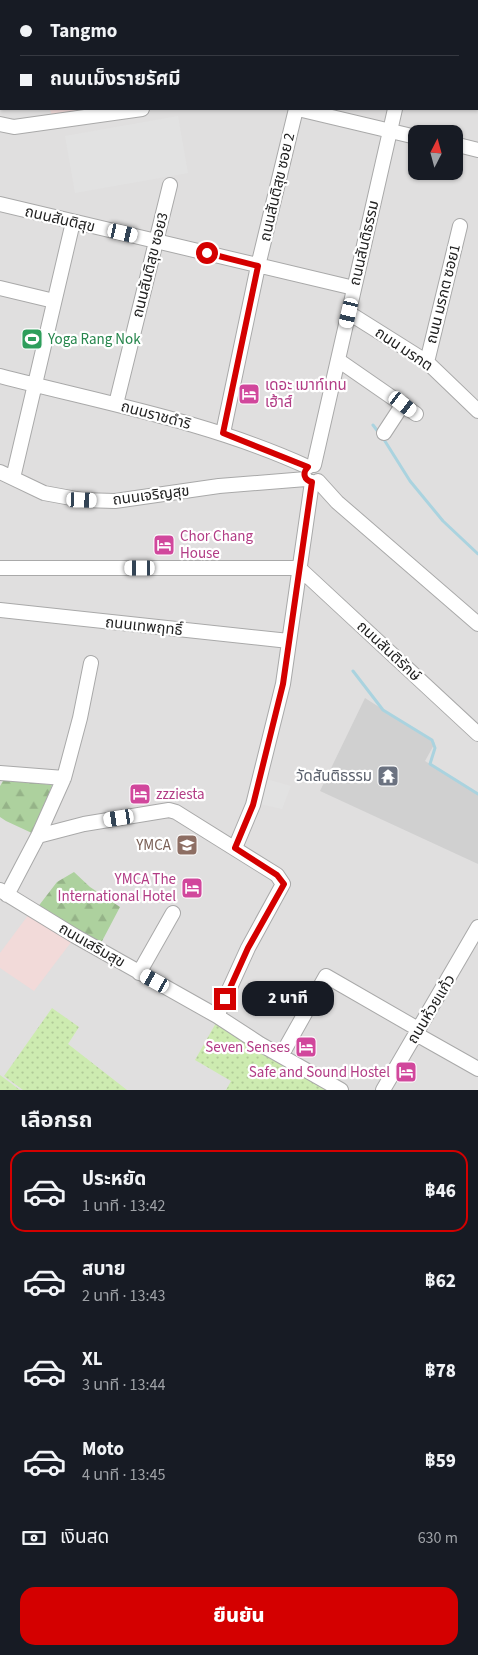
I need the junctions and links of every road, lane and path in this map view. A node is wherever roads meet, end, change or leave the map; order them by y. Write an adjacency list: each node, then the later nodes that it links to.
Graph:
1 (135, 110): 5 (street)
2 (297, 110): 15 (street, ถนนสันติสุข ซอย 2)
3 (301, 110): 6 (street)
4 (395, 110): 6 (street, ถนนสันติธรรม)
5 (0, 124)
6 (390, 131): 7 (street); 17 (street, ถนนสันติธรรม)
7 (408, 135)
8 (463, 146): 9 (street)
9 (478, 150)
10 (170, 185): 14 (street, ถนนสันติสุข ซอย3)
11 (0, 204): 12 (street, ถนนสันติสุข)
12 (73, 222): 14 (street, ถนนสันติสุข); 18 (street)
13 (460, 226): 21 (street, ถนน มรกต ซอย1)
14 (156, 241): 15 (street, ถนนสันติสุข); 24 (street, ถนนสันติสุข ซอย3)
15 (258, 266): 17 (street, ถนนสันติสุข); 28 (street, ถนนสันติสุข ซอย 2)
16 (0, 288): 18 (street)
17 (354, 288): 19 (street, ถนนสันติธรรม)
18 (54, 301): 23 (street)
19 (349, 313): 20 (street, ถนนสันติธรรม); 21 (street, ถนน มรกต)
20 (338, 360): 25 (street); 31 (street, ถนนสันติธรรม)
21 (426, 362): 26 (street, ถนน มรกต)
22 (0, 376): 23 (street, ถนนราชดำริ)
23 (35, 385): 24 (street, ถนนราชดำริ); 30 (street)
24 (116, 404): 28 (street, ถนนราชดำริ)
25 (403, 404): 27 (street); 29 (street)
26 (476, 405)
27 (416, 414)
28 (223, 433): 31 (street, ถนนราชดำริ)
29 (384, 433)
30 (6, 475): 31 (street, ถนนเจริญสุข)
31 (312, 475): 33 (street, ถนนสันติธรรม); 35 (street)
32 (0, 568): 33 (street)
33 (300, 568): 36 (street, ถนนสันติธรรม); 38 (street, ถนนสันติรักษ์)
34 (0, 610): 36 (street, ถนนเทพฤทธิ์)
35 (478, 624)
36 (289, 640): 42 (street, ถนนสันติธรรม)
37 (91, 663): 40 (street)
38 (478, 734)
39 (0, 773): 40 (street)
40 (64, 778): 41 (street)
41 (38, 836): 42 (street); 43 (street)
42 (235, 848): 47 (street)
43 (4, 892): 46 (street, ถนนเสริมสุข)
44 (173, 913): 46 (street)
45 (478, 927): 48 (street, ถนนห้วยแก้ว)
46 (139, 973): 47 (street, ถนนเสริมสุข)
47 (217, 1016): 49 (street, ถนนเสริมสุข)
48 (417, 1032): 49 (street); 50 (street); 52 (street, ถนนห้วยแก้ว)
49 (281, 1056): 51 (street, ถนนเสริมสุข)
50 (478, 1069)
51 (341, 1090)
52 (383, 1090)

